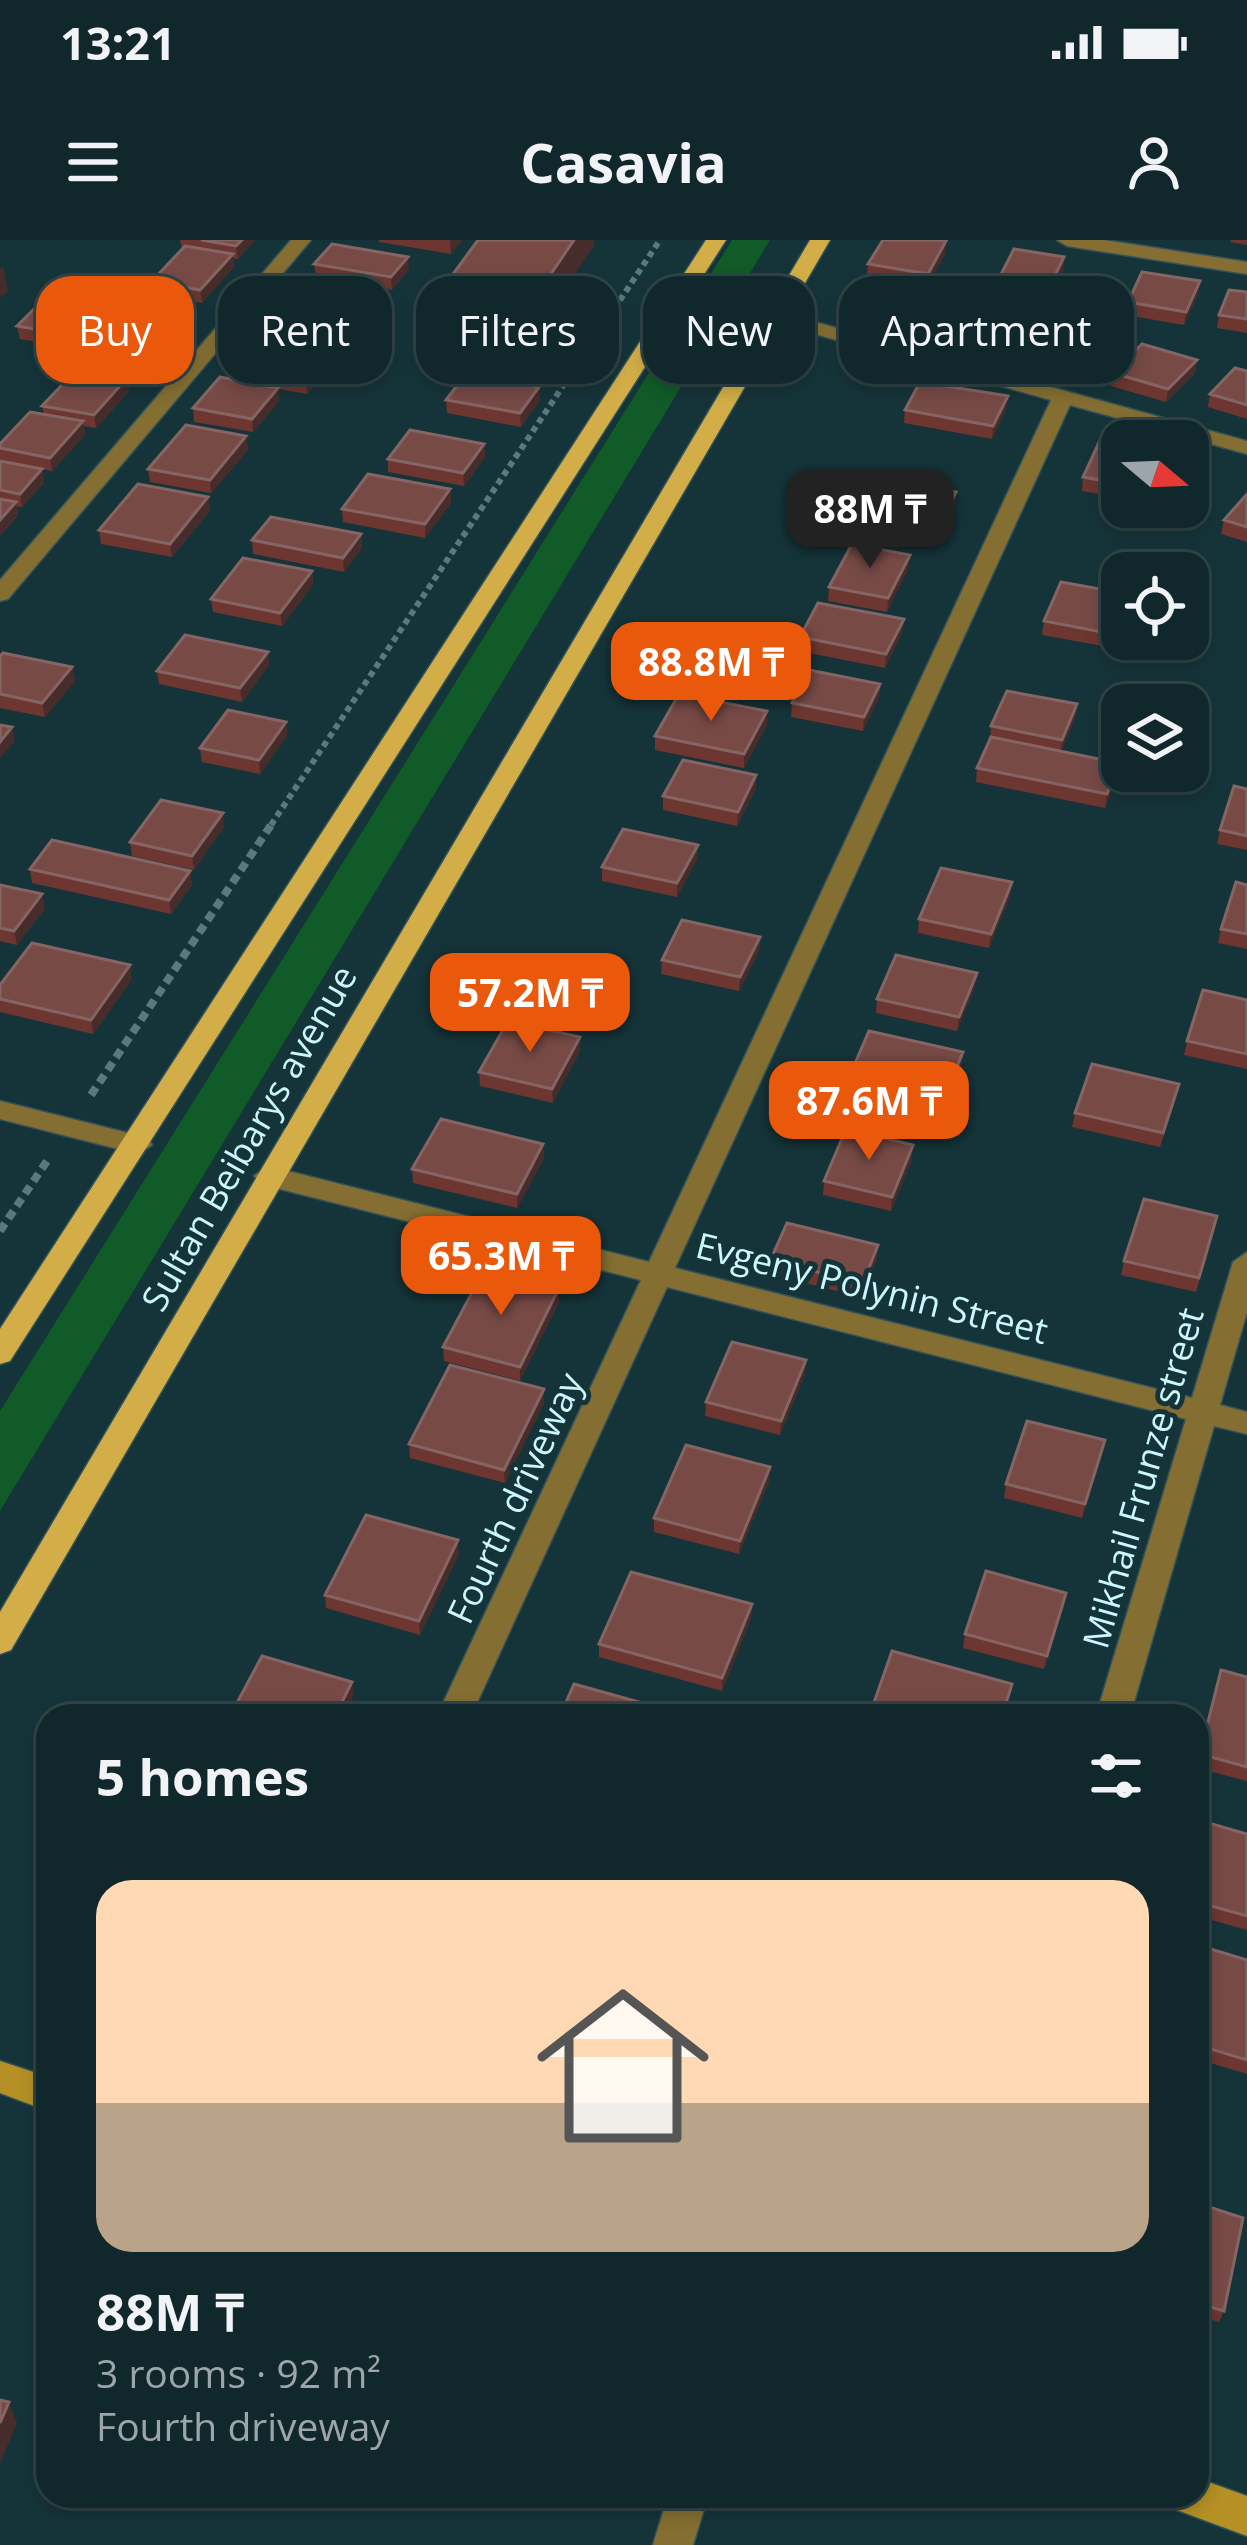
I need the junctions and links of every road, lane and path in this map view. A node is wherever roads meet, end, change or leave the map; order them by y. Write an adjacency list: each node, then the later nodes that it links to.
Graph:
1 (301, 240): 12 (street)
2 (661, 240): 14 (path)
3 (716, 240): 15 (main road)
4 (820, 240): 7 (main road, Sultan Beibarys avenue)
5 (1067, 240): 6 (street)
6 (1247, 268)
7 (799, 276)
8 (815, 328): 10 (street)
9 (735, 384): 16 (main road, Sultan Beibarys avenue)
10 (1064, 395): 11 (street); 19 (street, Fourth driveway)
11 (1247, 448)
12 (0, 594)
13 (0, 1110): 14 (street)
14 (69, 1127): 15 (street); 17 (path)
15 (138, 1144): 20 (main road)
16 (268, 1176): 19 (street, Evgeny Polynin Street); 23 (main road, Sultan Beibarys avenue)
17 (0, 1231)
18 (1247, 1262): 21 (street, Mikhail Frunze street)
19 (657, 1275): 21 (street, Evgeny Polynin Street); 24 (street, Fourth driveway)
20 (0, 1353)
21 (1203, 1412): 22 (street, Evgeny Polynin Street); 25 (street, Mikhail Frunze street)
22 (1247, 1423)
23 (0, 1641)
24 (460, 1704)
25 (1117, 1704)
26 (0, 2077): 27 (street)
27 (36, 2090)
28 (1209, 2502): 30 (street)
29 (684, 2508): 31 (street)
30 (1247, 2516)
31 (673, 2545)

